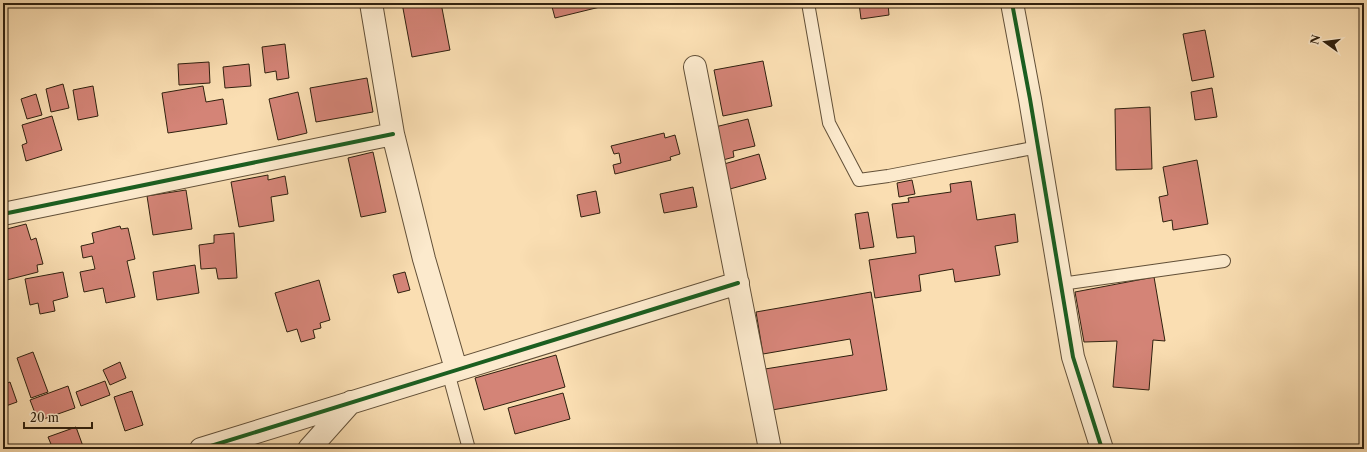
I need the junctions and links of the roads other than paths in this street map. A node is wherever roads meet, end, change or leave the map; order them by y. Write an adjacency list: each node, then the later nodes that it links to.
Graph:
1 (371, 3): 5 (street)
2 (808, 3): 6 (lane)
3 (1012, 3): 6 (street)
4 (696, 67): 9 (street)
5 (393, 134): 7 (street); 11 (street)
6 (1038, 147): 10 (street)
7 (3, 214)
8 (1224, 261): 10 (lane)
9 (738, 283): 11 (street); 16 (street)
10 (1061, 284): 17 (street)
11 (452, 371): 12 (street); 15 (lane)
12 (351, 402): 13 (street); 14 (street)
13 (201, 449)
14 (309, 449)
15 (469, 449)
16 (770, 449)
17 (1102, 449)

